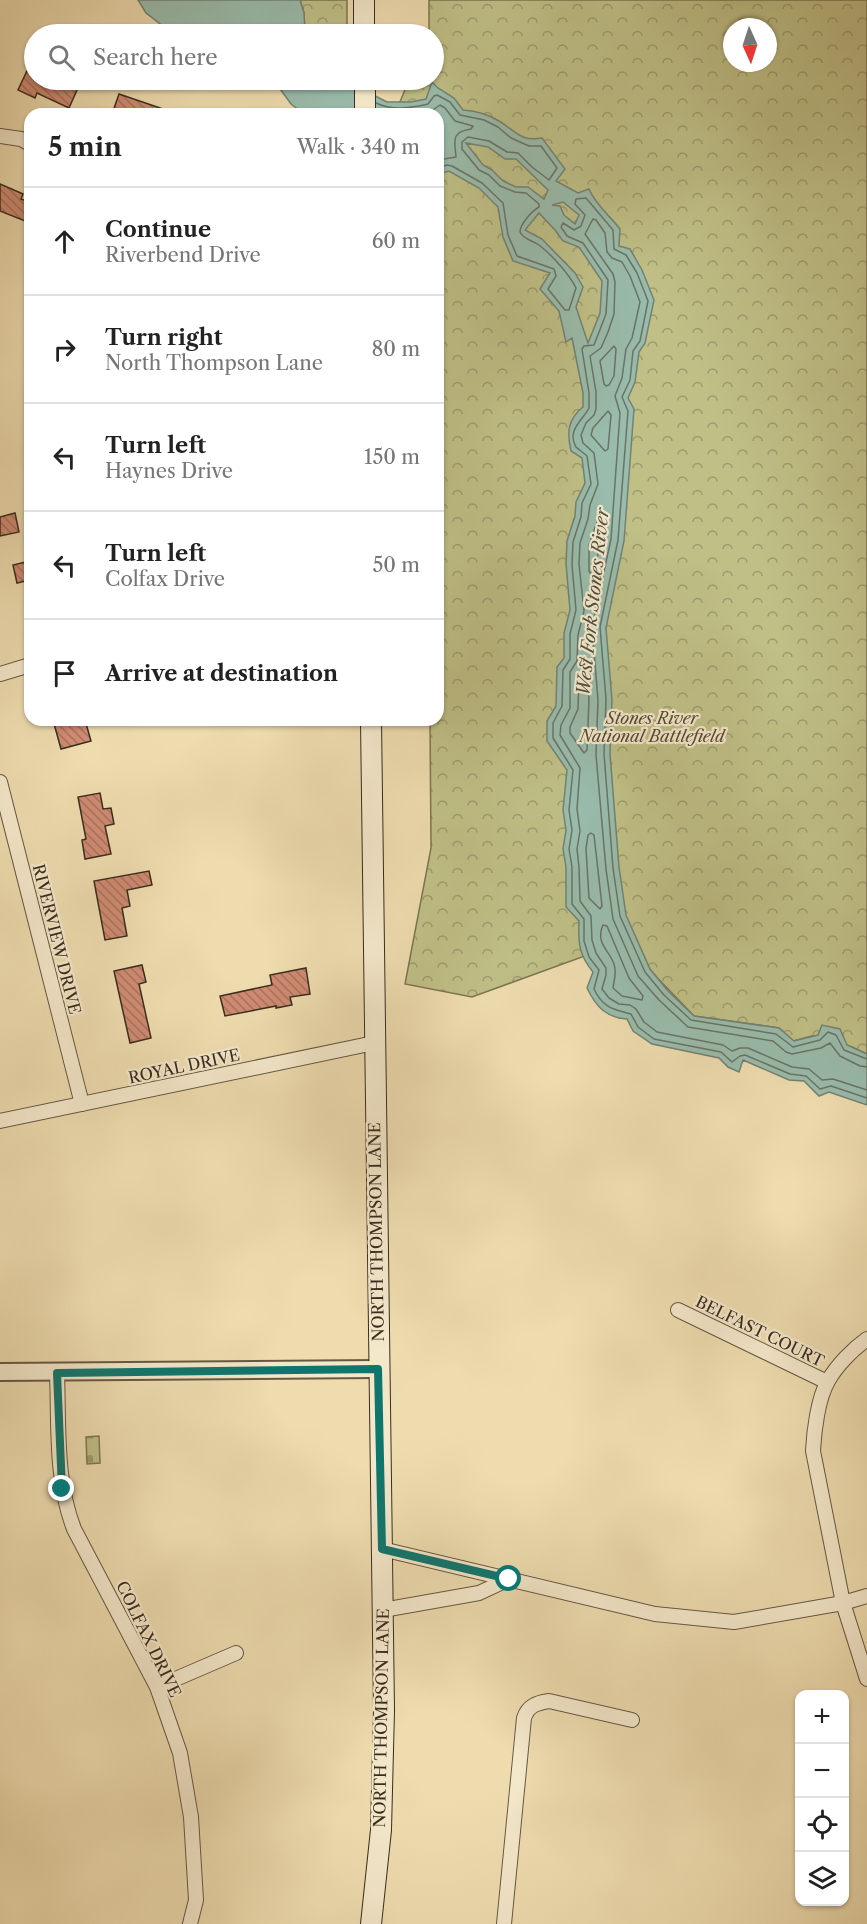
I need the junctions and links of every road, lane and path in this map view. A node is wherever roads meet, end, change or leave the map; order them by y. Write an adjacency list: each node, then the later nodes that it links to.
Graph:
1 (364, 0): 2 (main road)
2 (364, 24)
3 (365, 90): 4 (main road)
4 (365, 108)
5 (0, 136): 6 (street)
6 (24, 141)
7 (24, 667): 8 (street)
8 (0, 674)
9 (371, 726): 11 (main road, NORTH THOMPSON LANE)
10 (0, 782): 12 (street, RIVERVIEW DRIVE)
11 (374, 1043): 12 (street, ROYAL DRIVE); 16 (main road, NORTH THOMPSON LANE)
12 (82, 1104): 13 (street, ROYAL DRIVE)
13 (0, 1121)
14 (678, 1310): 19 (street, BELFAST COURT)
15 (867, 1339): 19 (street)
16 (378, 1369): 18 (street); 20 (main road, NORTH THOMPSON LANE)
17 (0, 1372): 18 (street)
18 (57, 1373): 27 (street, COLFAX DRIVE)
19 (827, 1382): 23 (street)
20 (382, 1549): 21 (street); 24 (main road, NORTH THOMPSON LANE)
21 (509, 1579): 23 (street); 24 (street)
22 (867, 1596): 23 (street)
23 (843, 1603): 26 (street)
24 (383, 1610): 30 (main road, NORTH THOMPSON LANE)
25 (236, 1653): 27 (street)
26 (867, 1679)
27 (157, 1687): 29 (street, COLFAX DRIVE)
28 (632, 1720): 31 (street)
29 (190, 1924)
30 (371, 1924)
31 (504, 1924)

